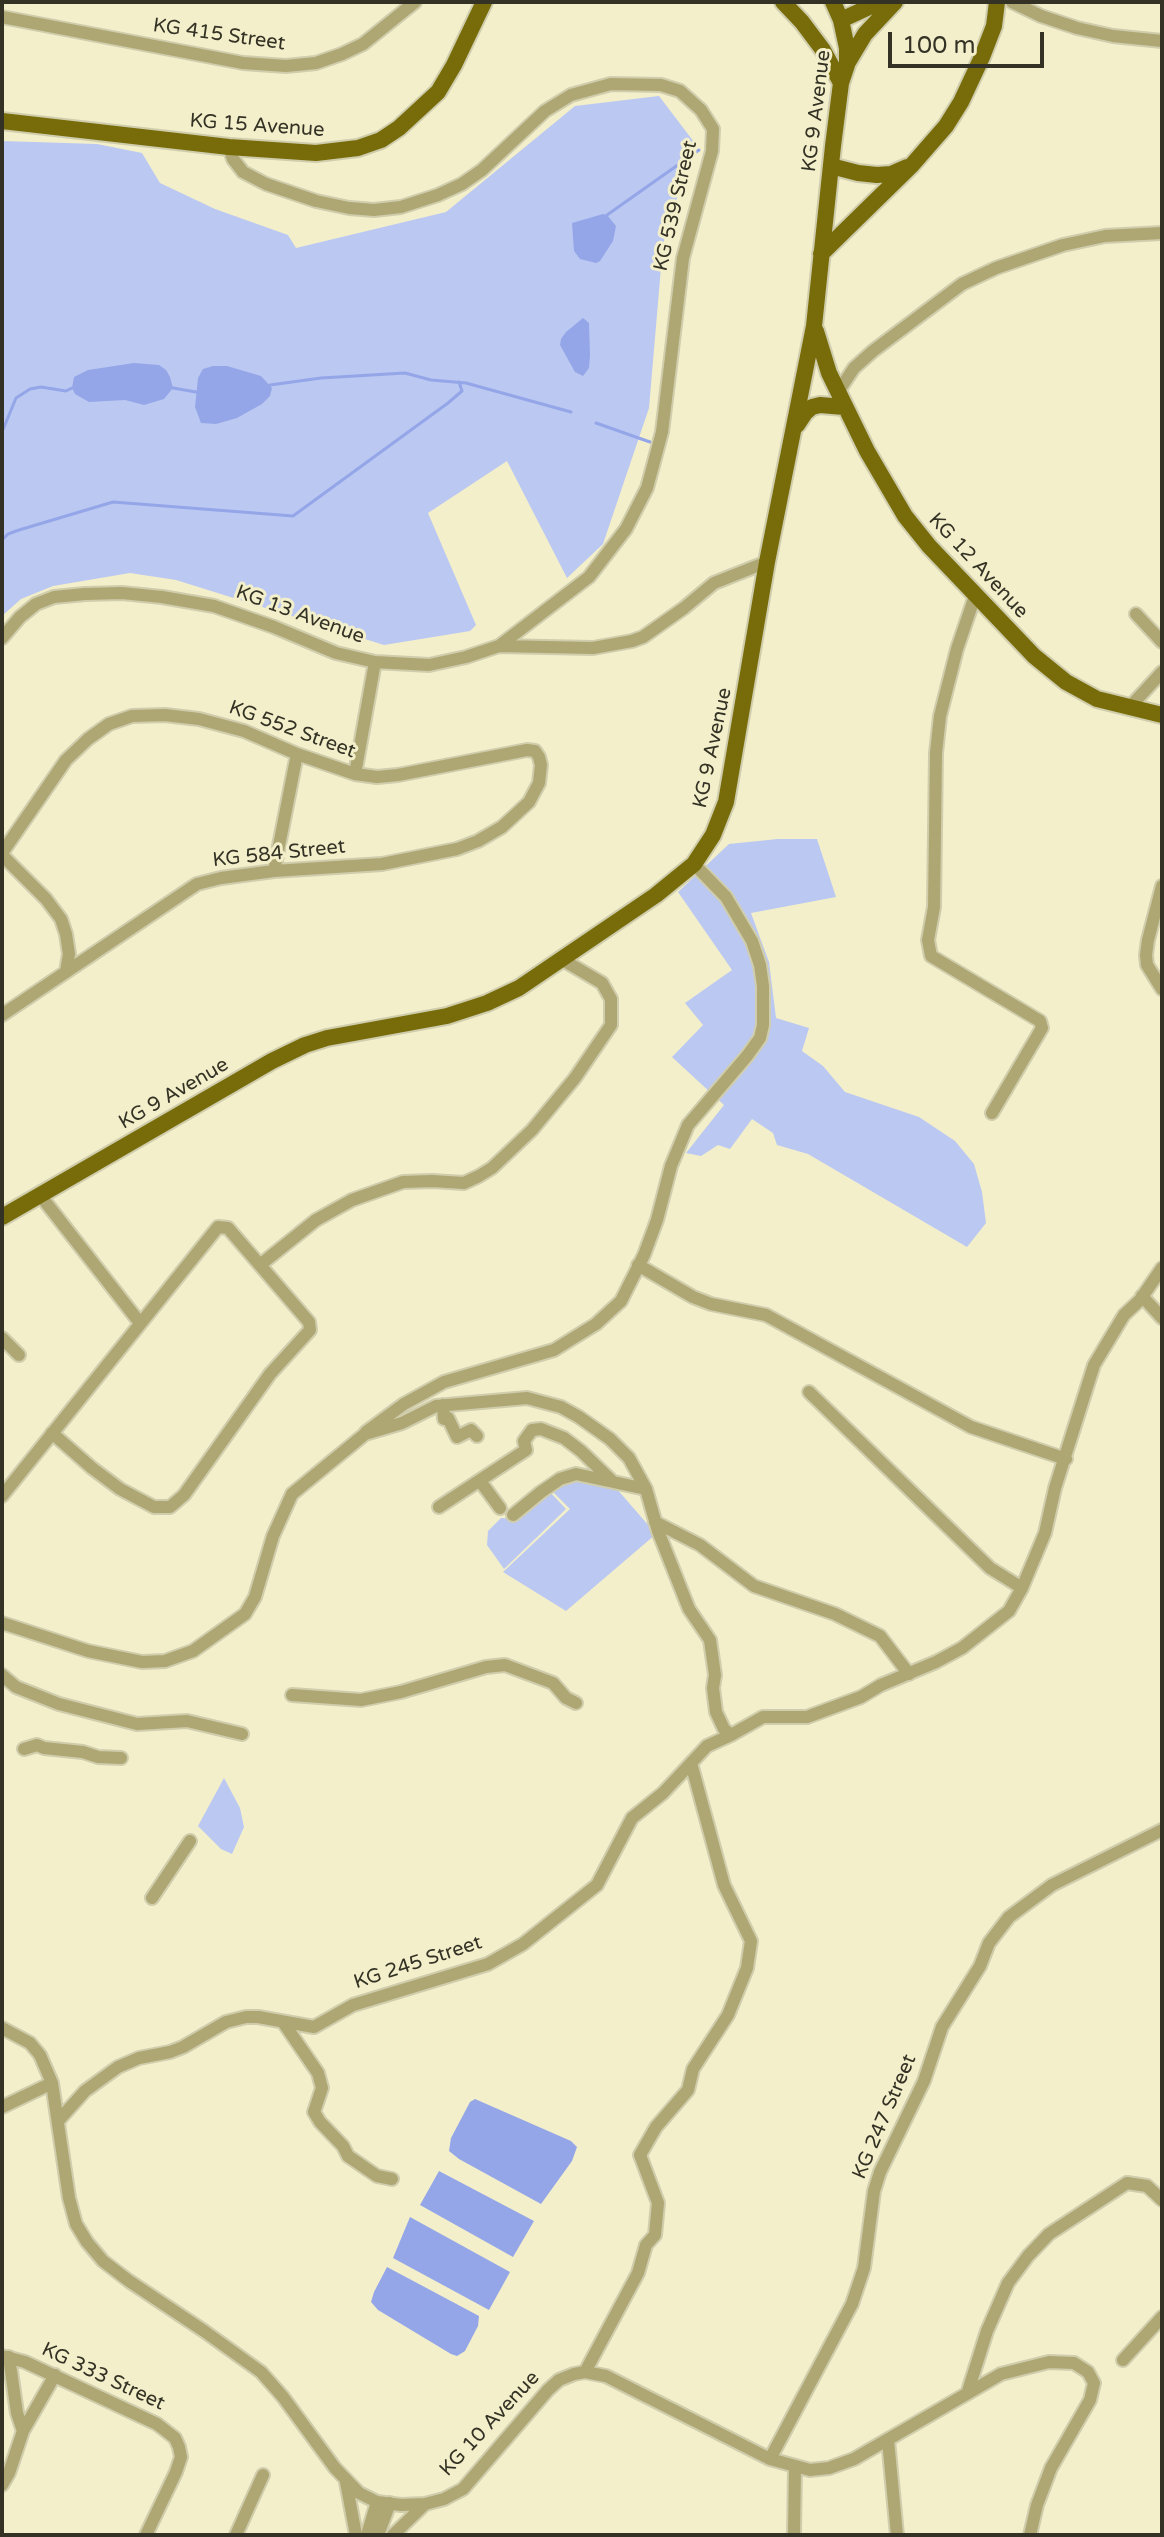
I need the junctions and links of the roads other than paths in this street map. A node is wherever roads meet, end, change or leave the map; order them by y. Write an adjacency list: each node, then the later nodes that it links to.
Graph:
1 (415, 2): 9 (street, KG 415 Street)
2 (484, 2): 15 (main road, KG 15 Avenue)
3 (783, 2): 13 (main road)
4 (833, 2): 10 (main road, KG 9 Avenue)
5 (880, 2): 10 (main road)
6 (895, 2): 12 (main road)
7 (997, 2): 16 (main road)
8 (1012, 2): 11 (street)
9 (2, 17)
10 (841, 20): 12 (main road, KG 9 Avenue)
11 (1162, 41)
12 (847, 65): 13 (main road, KG 9 Avenue)
13 (841, 83): 17 (main road, KG 9 Avenue)
14 (2, 121): 15 (main road, KG 15 Avenue)
15 (229, 147): 30 (street, KG 539 Street)
16 (912, 165): 17 (main road); 19 (main road)
17 (831, 166): 19 (main road, KG 9 Avenue)
18 (1162, 233): 23 (street)
19 (821, 254): 20 (main road, KG 9 Avenue)
20 (814, 326): 21 (main road, KG 9 Avenue); 22 (main road, KG 12 Avenue)
21 (807, 366): 22 (main road); 24 (main road, KG 9 Avenue)
22 (829, 373): 23 (main road, KG 12 Avenue)
23 (841, 400): 24 (main road); 26 (main road, KG 12 Avenue)
24 (794, 429): 25 (main road, KG 9 Avenue)
25 (767, 562): 30 (street, KG 13 Avenue); 39 (main road, KG 9 Avenue)
26 (976, 593): 33 (main road, KG 12 Avenue); 48 (street)
27 (1136, 614): 29 (street)
28 (2, 638): 31 (street, KG 13 Avenue)
29 (1162, 642)
30 (499, 646): 31 (street, KG 13 Avenue)
31 (375, 662): 37 (street)
32 (1162, 672): 33 (street)
33 (1129, 708): 34 (main road, KG 12 Avenue)
34 (1162, 715)
35 (535, 751): 37 (street, KG 552 Street); 40 (street, KG 584 Street)
36 (297, 754): 37 (street, KG 552 Street); 38 (street, KG 552 Street); 40 (street)
37 (355, 774)
38 (2, 854): 45 (street)
39 (694, 864): 42 (main road, KG 9 Avenue); 52 (street)
40 (274, 871): 45 (street, KG 584 Street)
41 (1162, 886): 43 (street)
42 (563, 960): 49 (main road, KG 9 Avenue); 51 (street)
43 (1147, 965): 44 (street); 46 (street)
44 (1162, 967)
45 (66, 972): 47 (street, KG 584 Street)
46 (1162, 989)
47 (2, 1015)
48 (992, 1113)
49 (40, 1195): 50 (main road, KG 9 Avenue); 56 (street)
50 (2, 1217)
51 (260, 1265): 56 (street); 61 (street)
52 (638, 1265): 62 (street); 64 (street)
53 (1162, 1268): 54 (street, KG 245 Street)
54 (1142, 1296): 55 (street); 64 (street, KG 245 Street)
55 (1162, 1318)
56 (140, 1323): 61 (street)
57 (2, 1338): 58 (street)
58 (19, 1355)
59 (809, 1392): 73 (street)
60 (443, 1405): 62 (street); 63 (street); 67 (street)
61 (52, 1433): 68 (street)
62 (365, 1434): 74 (street)
63 (477, 1436)
64 (1066, 1459): 73 (street, KG 245 Street)
65 (480, 1481): 66 (street); 69 (street); 70 (street)
66 (612, 1481): 67 (street); 71 (street)
67 (646, 1489): 72 (street)
68 (2, 1496)
69 (439, 1507)
70 (500, 1508)
71 (513, 1515)
72 (655, 1522): 75 (street); 80 (street)
73 (1022, 1588): 75 (street, KG 245 Street)
74 (2, 1623)
75 (909, 1674): 80 (street, KG 245 Street)
76 (2, 1675): 79 (street)
77 (292, 1695): 78 (street)
78 (576, 1703)
79 (242, 1734)
80 (731, 1735): 83 (street, KG 245 Street)
81 (24, 1749): 82 (street)
82 (121, 1758)
83 (691, 1763): 87 (street, KG 245 Street); 97 (street)
84 (1162, 1830): 102 (street, KG 247 Street)
85 (190, 1841): 86 (street)
86 (152, 1898)
87 (283, 2022): 91 (street, KG 245 Street); 92 (street)
88 (2, 2028): 89 (street)
89 (52, 2083): 90 (street); 91 (street)
90 (2, 2107)
91 (59, 2120): 105 (street)
92 (392, 2179)
93 (1162, 2200): 99 (street)
94 (1162, 2317): 96 (street)
95 (6, 2356): 98 (street, KG 333 Street); 100 (street)
96 (1123, 2360)
97 (585, 2372): 102 (street); 108 (street, KG 10 Avenue)
98 (55, 2375): 100 (street); 109 (street, KG 333 Street)
99 (968, 2391): 101 (street); 117 (street)
100 (23, 2431): 106 (street)
101 (888, 2440): 103 (street); 116 (street)
102 (770, 2459): 103 (street)
103 (795, 2467): 115 (street)
104 (263, 2475): 110 (street)
105 (345, 2479): 107 (street); 111 (street)
106 (2, 2485)
107 (383, 2502): 108 (street, KG 10 Avenue); 112 (street); 113 (street)
108 (425, 2504): 114 (street)
109 (146, 2535)
110 (236, 2535)
111 (356, 2535)
112 (367, 2535)
113 (378, 2535)
114 (393, 2535)
115 (794, 2535)
116 (897, 2535)
117 (1030, 2535)

